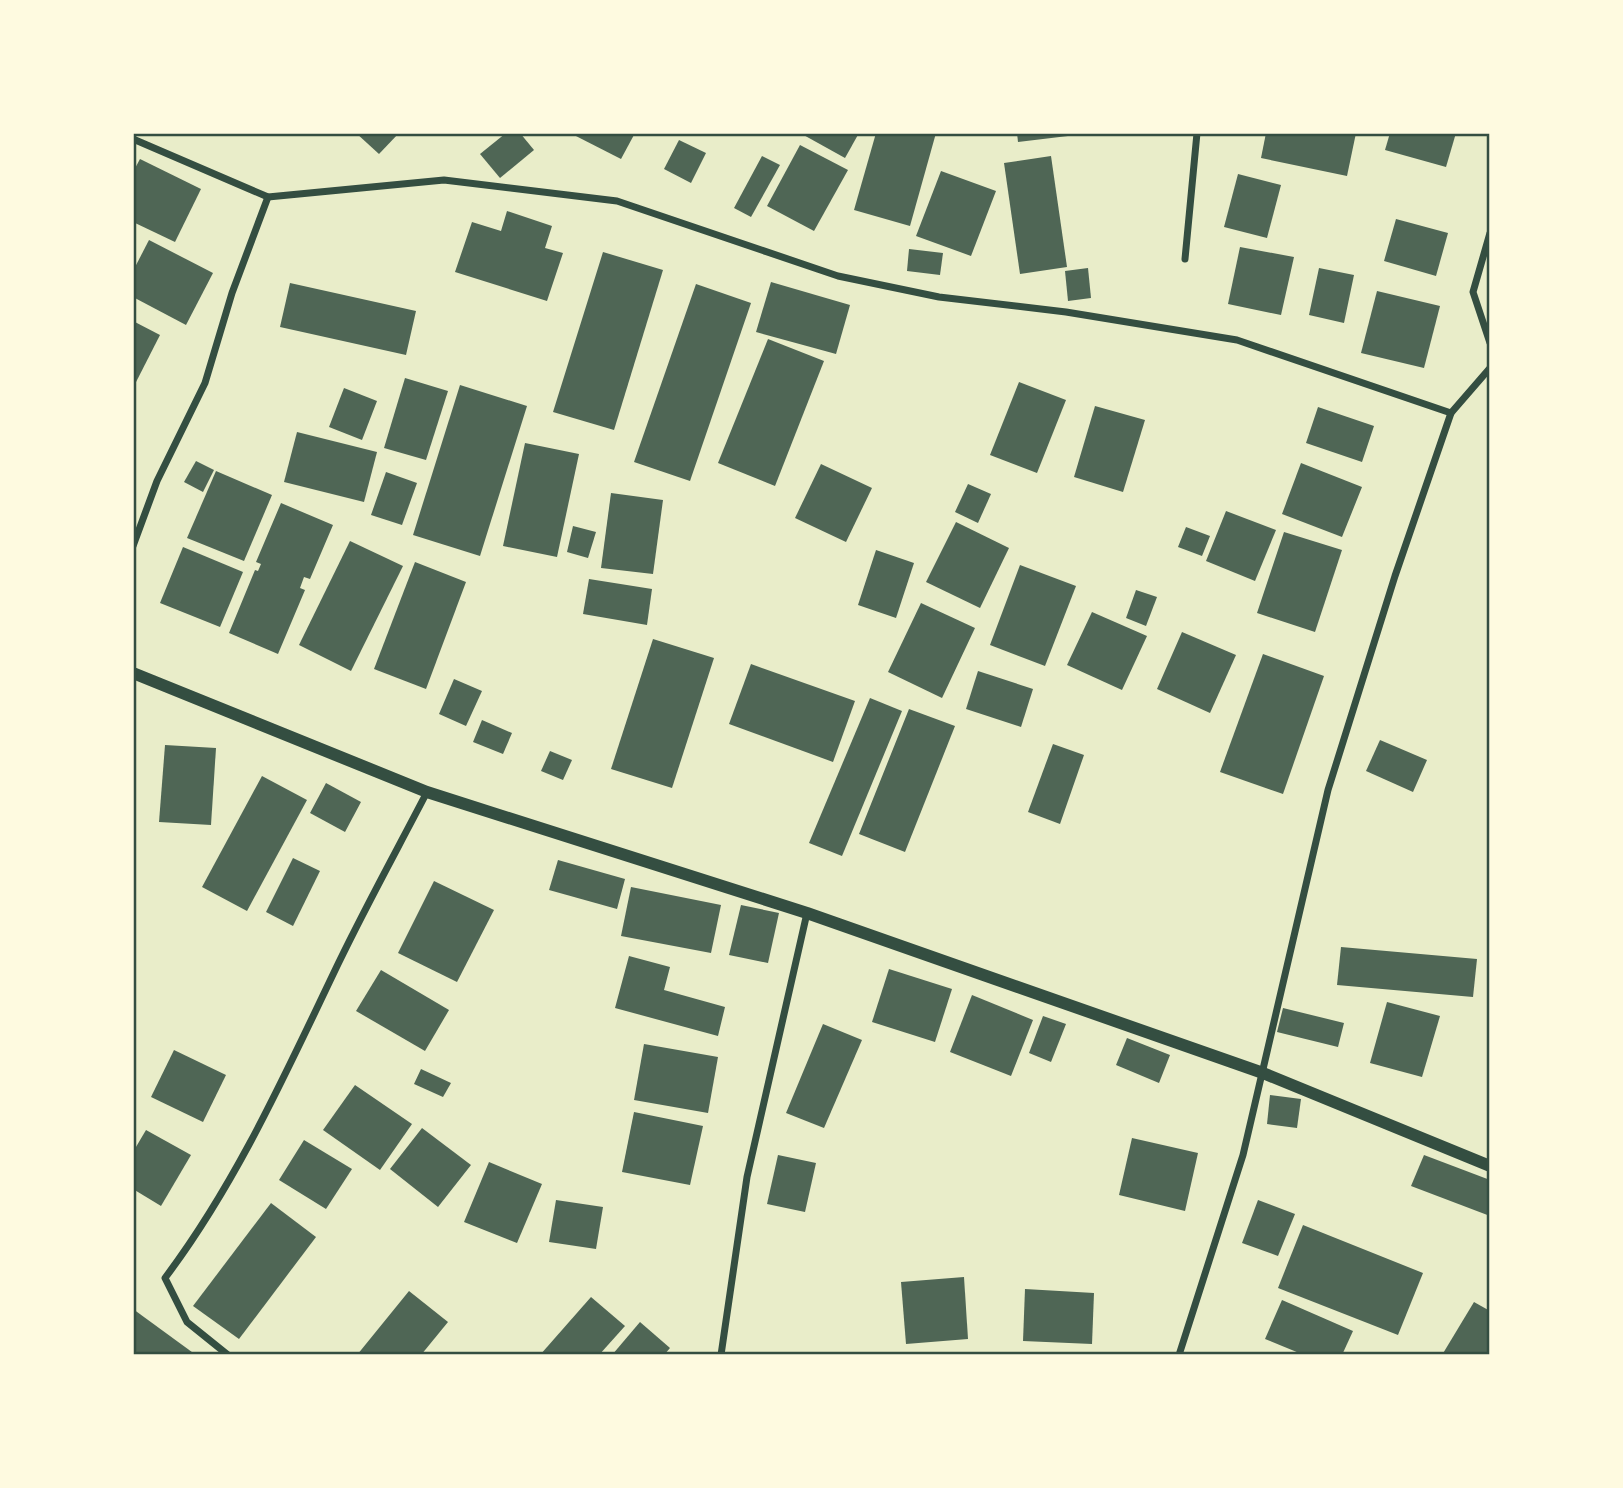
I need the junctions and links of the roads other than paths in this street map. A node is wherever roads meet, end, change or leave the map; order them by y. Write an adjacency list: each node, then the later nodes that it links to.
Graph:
1 (1197, 133): 5 (street)
2 (133, 139): 3 (street)
3 (268, 197): 8 (street); 9 (street)
4 (1490, 233): 6 (street)
5 (1185, 259)
6 (1490, 343)
7 (1490, 368): 8 (street)
8 (1451, 413): 13 (street)
9 (133, 546)
10 (133, 673): 11 (street)
11 (427, 792): 12 (street); 15 (street)
12 (807, 913): 13 (street); 16 (street)
13 (1263, 1073): 14 (street); 17 (street)
14 (1490, 1166)
15 (228, 1355)
16 (721, 1355)
17 (1179, 1355)

